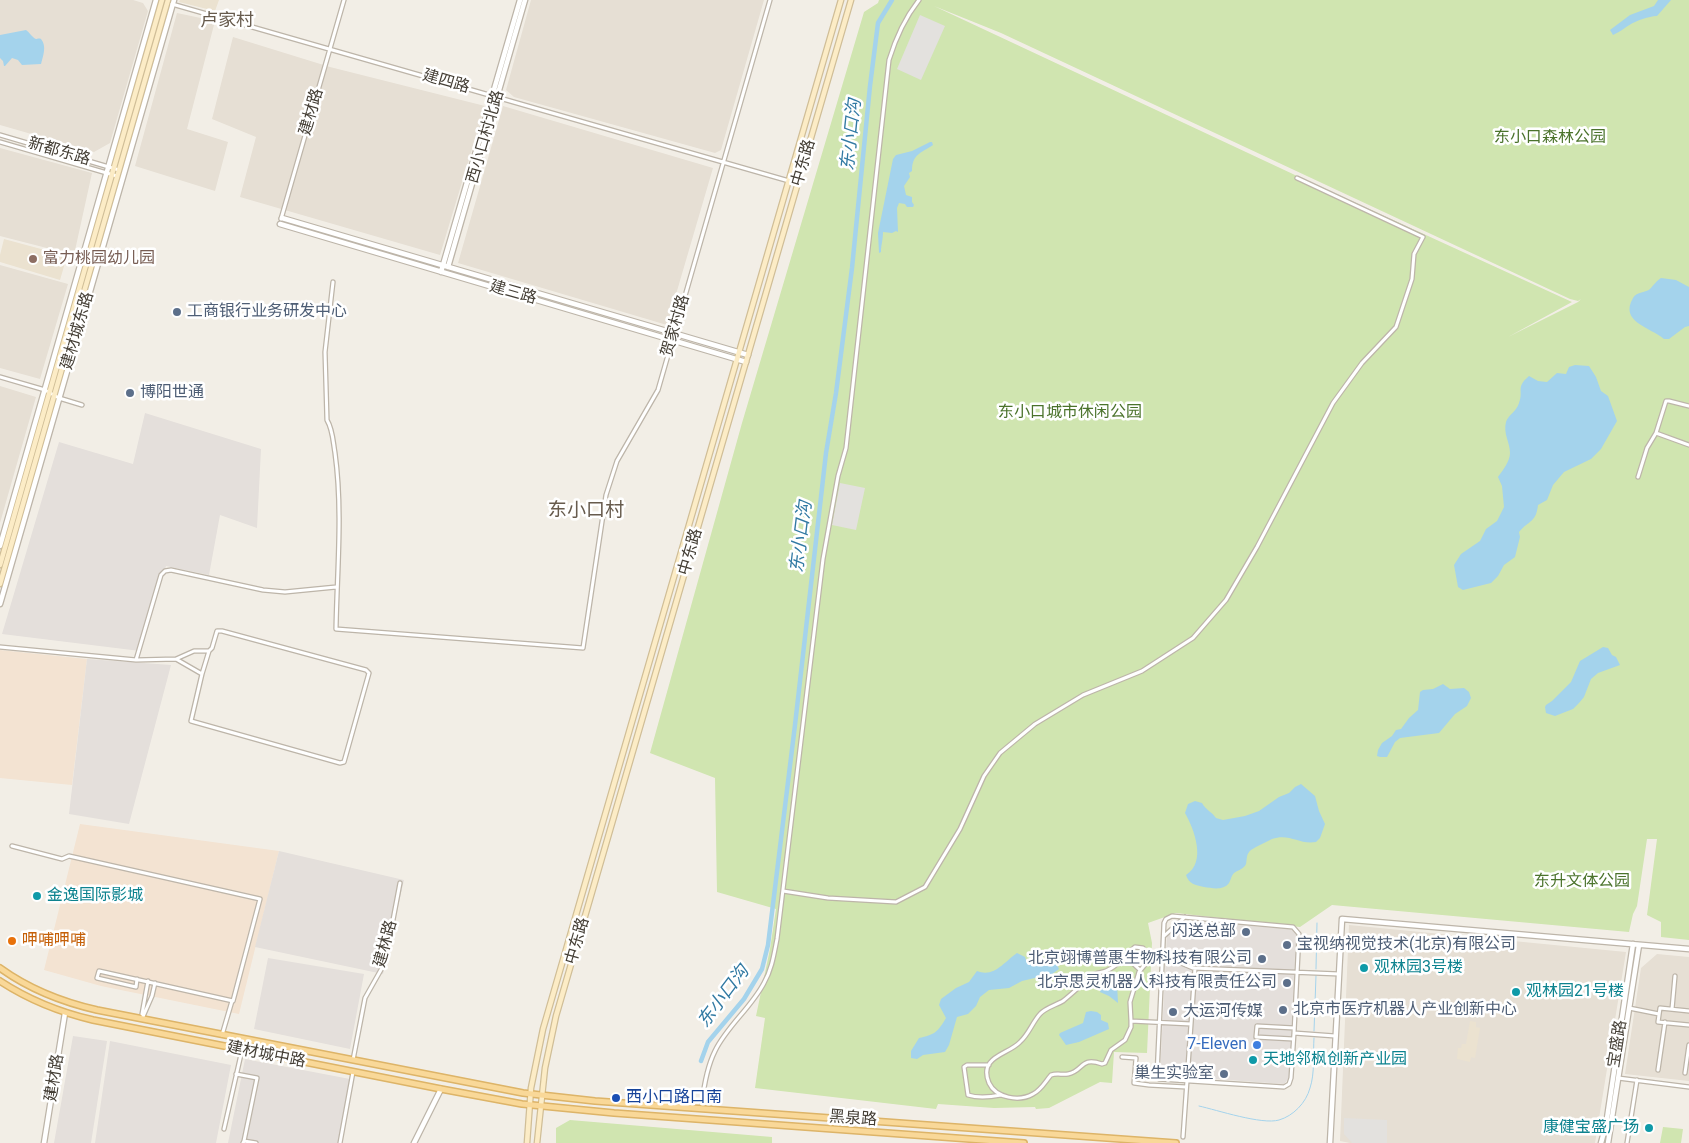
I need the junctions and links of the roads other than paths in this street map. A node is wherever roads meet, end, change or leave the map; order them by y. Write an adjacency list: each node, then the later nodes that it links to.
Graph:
1 (344, 0): 9 (street, 建材路)
2 (520, 0): 10 (street, 西小口村北路)
3 (525, 0): 10 (street, 西小口村北路)
4 (770, 0): 13 (street, 贺家村路)
5 (841, 0): 17 (main road, 中东路)
6 (851, 0): 26 (main road, 中东路)
7 (919, 0): 49 (street)
8 (165, 1): 9 (street, 建四路); 14 (main road, 建材城东路); 14 (street, 建材城东路); 31 (street, 建材城东路)
9 (330, 49): 10 (street, 建四路); 18 (street, 建材路)
10 (495, 96): 13 (street, 建四路); 20 (street, 西小口村北路)
11 (0, 135): 14 (street, 新都东路)
12 (0, 142): 15 (street, 新都东路)
13 (724, 162): 17 (street, 建四路); 23 (street, 贺家村路)
14 (114, 168): 15 (main road, 建材城东路); 15 (street, 建材城东路)
15 (112, 175): 30 (main road, 建材城东路); 30 (street, 建材城东路)
16 (1297, 178): 49 (street)
17 (789, 181): 25 (main road, 中东路)
18 (282, 218): 19 (street, 建材路); 20 (street, 建三路)
19 (280, 224): 21 (street, 建三路)
20 (446, 266): 21 (street, 西小口村北路); 23 (street, 建三路)
21 (443, 273): 24 (street, 建三路)
22 (333, 282): 40 (street)
23 (674, 333): 24 (street, 贺家村路); 25 (street, 建三路)
24 (672, 340): 27 (street, 建三路); 40 (street, 贺家村路)
25 (739, 352): 26 (street, 建三路); 27 (main road, 中东路)
26 (748, 355): 28 (main road, 中东路)
27 (737, 359): 28 (street, 建三路); 103 (main road, 中东路)
28 (746, 362): 104 (main road, 中东路)
29 (0, 377): 30 (street)
30 (50, 392): 31 (street); 37 (street, 建材城东路); 38 (main road, 建材城东路); 39 (main road, 建材城东路)
31 (59, 398): 32 (street); 41 (street, 建材城东路)
32 (82, 405)
33 (1689, 406): 34 (street)
34 (1656, 433): 35 (street); 36 (street)
35 (1689, 445)
36 (1638, 478)
37 (0, 546)
38 (0, 565)
39 (0, 584)
40 (336, 586): 45 (street)
41 (0, 604)
42 (0, 647): 45 (street)
43 (209, 651): 44 (street); 46 (street); 46 (street)
44 (176, 659): 45 (street); 46 (street)
45 (136, 660)
46 (202, 674)
47 (12, 846): 68 (street)
48 (400, 883): 91 (street, 建林路)
49 (783, 890): 106 (street)
50 (1185, 917): 51 (street); 51 (street); 61 (street)
51 (1163, 936): 56 (street)
52 (1636, 945): 53 (street); 62 (street); 69 (street, 宝盛路); 121 (street, 宝盛路)
53 (1689, 949)
54 (1137, 954): 55 (street)
55 (1147, 954): 56 (street); 57 (street); 60 (street)
56 (1162, 955): 59 (street); 77 (street)
57 (1126, 957): 60 (street); 92 (street)
58 (0, 968): 74 (main road, 建材城中路)
59 (1195, 968): 61 (street); 78 (street)
60 (1140, 970): 75 (street)
61 (1297, 972): 62 (street); 80 (street)
62 (1339, 974): 82 (street)
63 (1675, 976): 70 (street)
64 (138, 979): 64 (street); 66 (street)
65 (0, 981): 72 (main road, 建材城中路)
66 (148, 981): 67 (street); 74 (street)
67 (155, 983): 68 (street); 74 (street)
68 (232, 1001): 81 (street)
69 (1629, 1008): 73 (street); 97 (street, 宝盛路)
70 (1672, 1009): 71 (street); 73 (street)
71 (1689, 1011)
72 (65, 1013): 87 (main road, 建材城中路); 112 (street, 建材路)
73 (1659, 1014): 76 (street)
74 (141, 1019): 81 (main road, 建材城中路)
75 (1131, 1021): 77 (street); 105 (street)
76 (1665, 1022): 79 (street); 93 (street)
77 (1159, 1023): 78 (street); 98 (street)
78 (1191, 1024): 98 (street)
79 (1689, 1025)
80 (1294, 1030): 82 (street); 84 (street); 84 (street)
81 (222, 1035): 83 (main road, 建材城中路)
82 (1336, 1036): 120 (street)
83 (232, 1037): 85 (main road, 建材城中路); 87 (main road)
84 (1294, 1038): 98 (street)
85 (250, 1041): 89 (main road); 91 (main road, 建材城中路)
86 (1689, 1045): 95 (street)
87 (230, 1048): 88 (main road, 建材城中路)
88 (242, 1050): 89 (main road, 建材城中路); 96 (street)
89 (248, 1051): 94 (main road, 建材城中路)
90 (1122, 1056): 100 (street)
91 (353, 1061): 103 (main road, 建材城中路)
92 (989, 1065): 105 (street); 105 (street)
93 (1658, 1070)
94 (353, 1072): 102 (main road, 建材城中路); 114 (street)
95 (1685, 1073)
96 (236, 1074): 109 (street); 111 (street)
97 (1618, 1078): 99 (street); 122 (street, 宝盛路)
98 (1187, 1080): 100 (street)
99 (1637, 1080): 101 (street); 123 (street)
100 (1186, 1087): 110 (street)
101 (1689, 1087)
102 (441, 1090): 107 (main road, 建材城中路); 115 (street)
103 (530, 1094): 104 (main road, 黑泉路); 107 (main road, 中东路)
104 (541, 1095): 108 (main road, 中东路); 119 (main road, 黑泉路)
105 (1002, 1095)
106 (702, 1102)
107 (529, 1104): 108 (main road, 建材城中路); 116 (main road, 中东路)
108 (540, 1106): 117 (main road, 中东路); 118 (main road, 黑泉路)
109 (224, 1129)
110 (1183, 1137)
111 (243, 1142): 113 (street)
112 (44, 1143)
113 (256, 1143)
114 (340, 1143)
115 (414, 1143)
116 (527, 1143)
117 (537, 1143)
118 (1024, 1143)
119 (1176, 1143)
120 (1330, 1143)
121 (1601, 1143)
122 (1608, 1143)
123 (1627, 1143)

